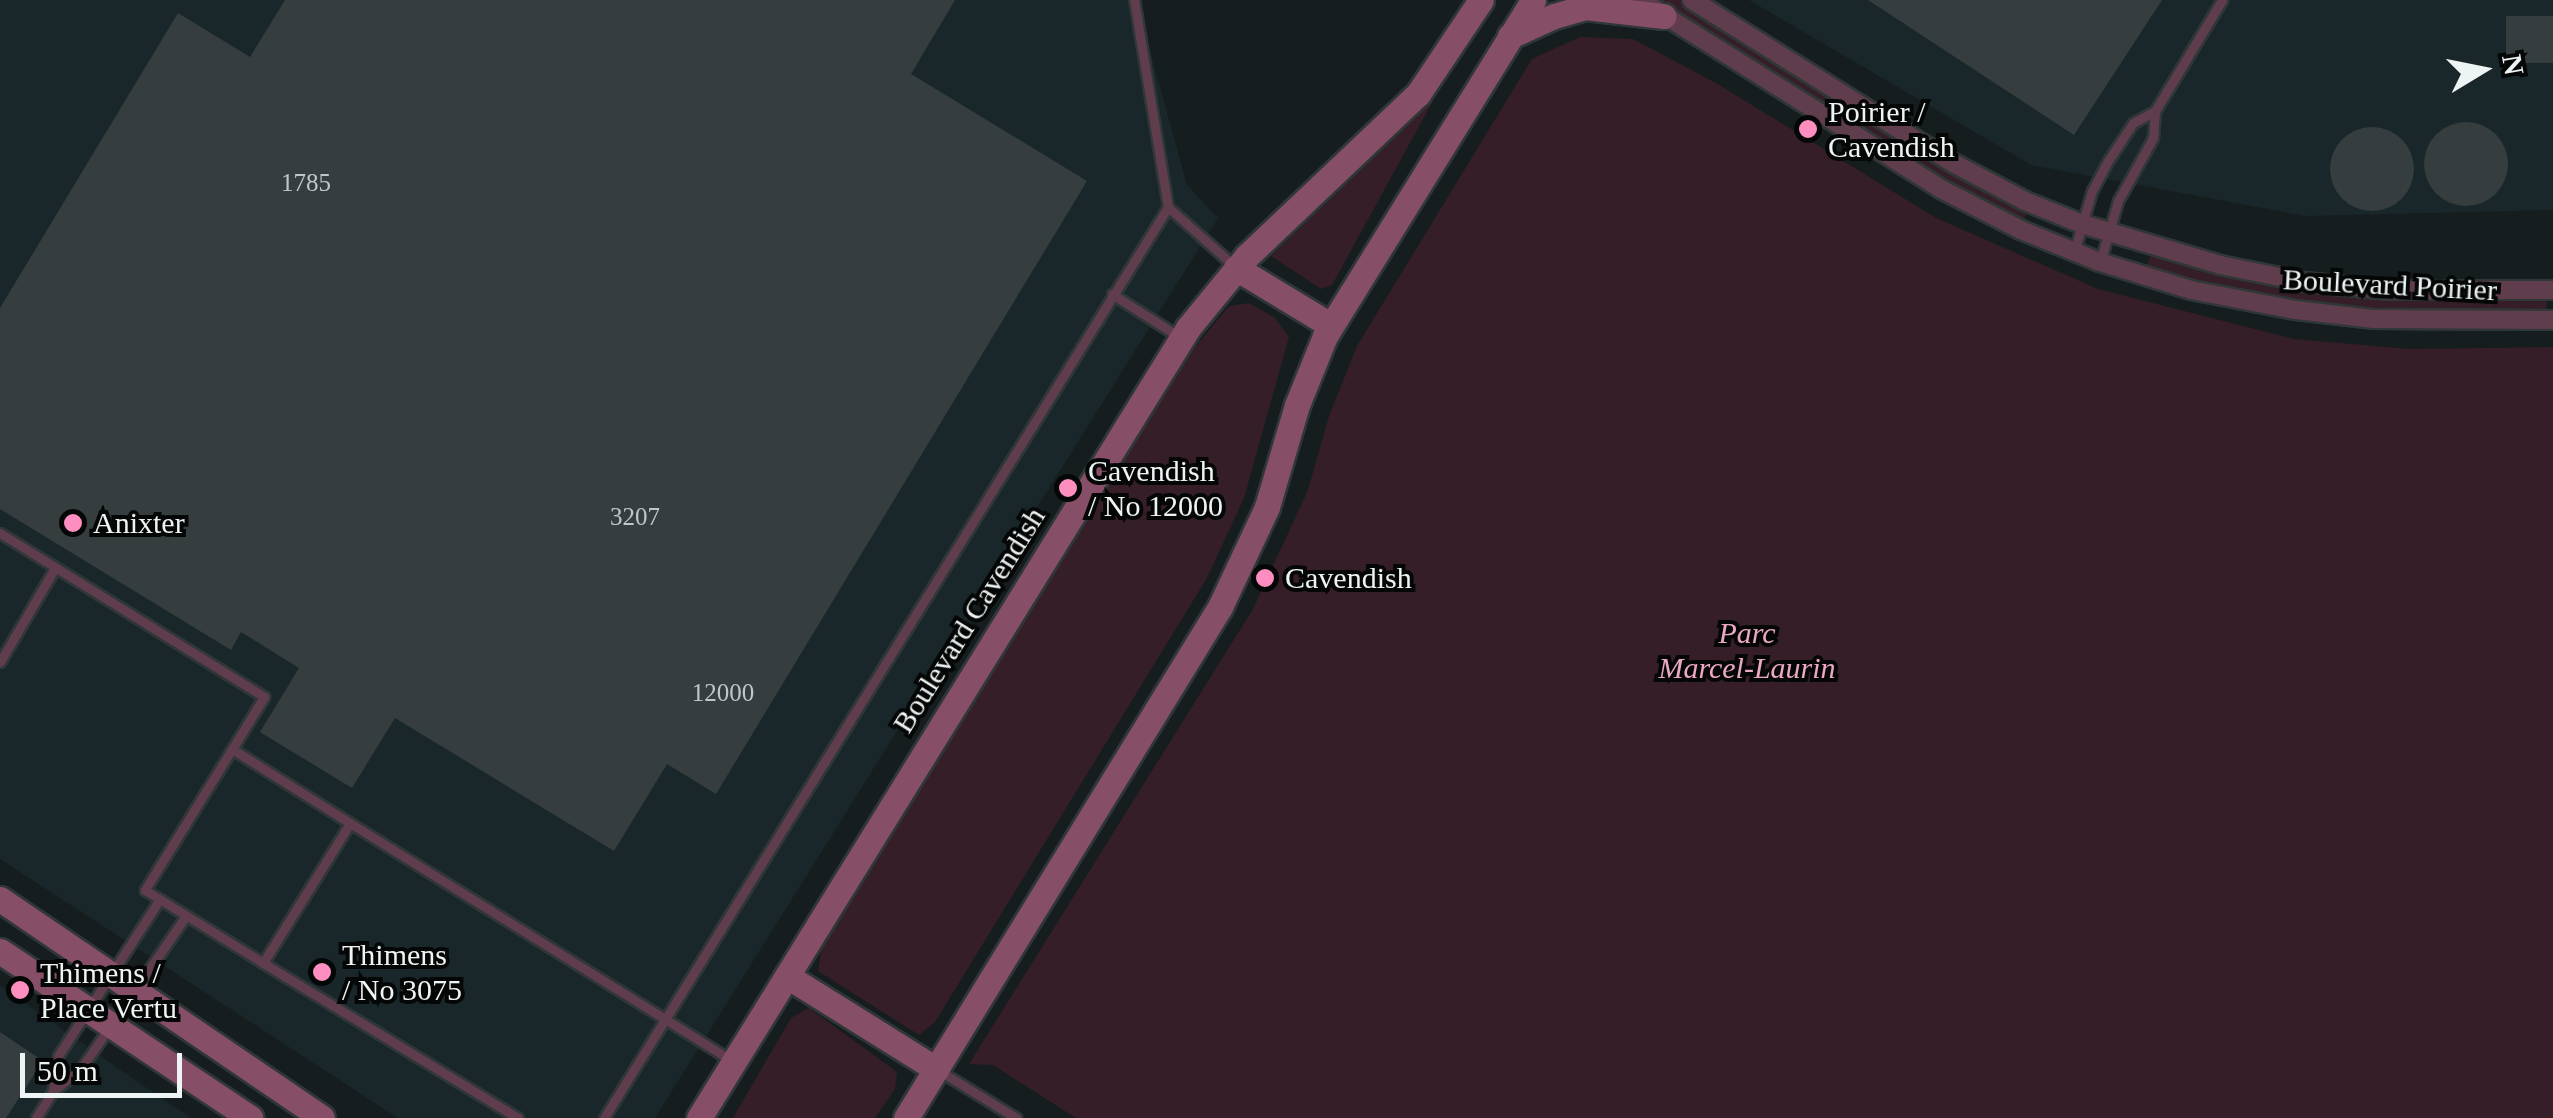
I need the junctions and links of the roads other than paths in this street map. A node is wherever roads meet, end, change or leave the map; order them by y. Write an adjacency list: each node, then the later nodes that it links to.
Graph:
1 (1134, 0): 10 (lane)
2 (1481, 0): 15 (main road, Boulevard Cavendish)
3 (1533, 0): 8 (main road)
4 (1640, 0): 7 (street, Boulevard Poirier)
5 (1692, 0): 11 (street, Boulevard Poirier)
6 (2222, 0): 9 (lane)
7 (1663, 16): 8 (main road); 13 (street, Boulevard Poirier)
8 (1510, 36): 19 (main road)
9 (2155, 111): 11 (lane); 12 (lane)
10 (1168, 208): 15 (lane); 17 (lane)
11 (2082, 224): 12 (street, Boulevard Poirier); 13 (lane)
12 (2108, 231): 14 (lane); 16 (street, Boulevard Poirier)
13 (2074, 252): 14 (street, Boulevard Poirier)
14 (2100, 262): 18 (street, Boulevard Poirier)
15 (1236, 268): 19 (main road); 20 (main road, Boulevard Cavendish)
16 (2553, 290)
17 (1112, 294): 20 (lane); 35 (lane)
18 (2553, 320)
19 (1330, 325): 38 (main road)
20 (1182, 338): 32 (main road, Boulevard Cavendish)
21 (0, 534): 22 (lane)
22 (55, 568): 23 (lane); 24 (lane)
23 (0, 662)
24 (232, 749): 25 (lane); 27 (lane)
25 (350, 822): 30 (lane); 35 (lane)
26 (0, 899): 31 (main road)
27 (160, 899): 28 (lane); 31 (lane)
28 (186, 916): 30 (lane); 33 (lane)
29 (0, 951): 34 (main road)
30 (263, 964): 43 (lane)
31 (110, 974): 33 (main road); 34 (lane)
32 (788, 976): 37 (main road, Boulevard Cavendish); 38 (main road)
33 (135, 992): 36 (lane); 42 (main road)
34 (88, 1008): 36 (main road); 39 (lane)
35 (665, 1018): 37 (lane); 44 (lane)
36 (112, 1024): 39 (lane); 41 (main road)
37 (734, 1063): 45 (main road, Boulevard Cavendish)
38 (936, 1069): 46 (main road); 47 (lane)
39 (53, 1090): 40 (lane)
40 (36, 1118)
41 (250, 1118)
42 (322, 1118)
43 (518, 1118)
44 (604, 1118)
45 (699, 1118)
46 (906, 1118)
47 (1016, 1118)

